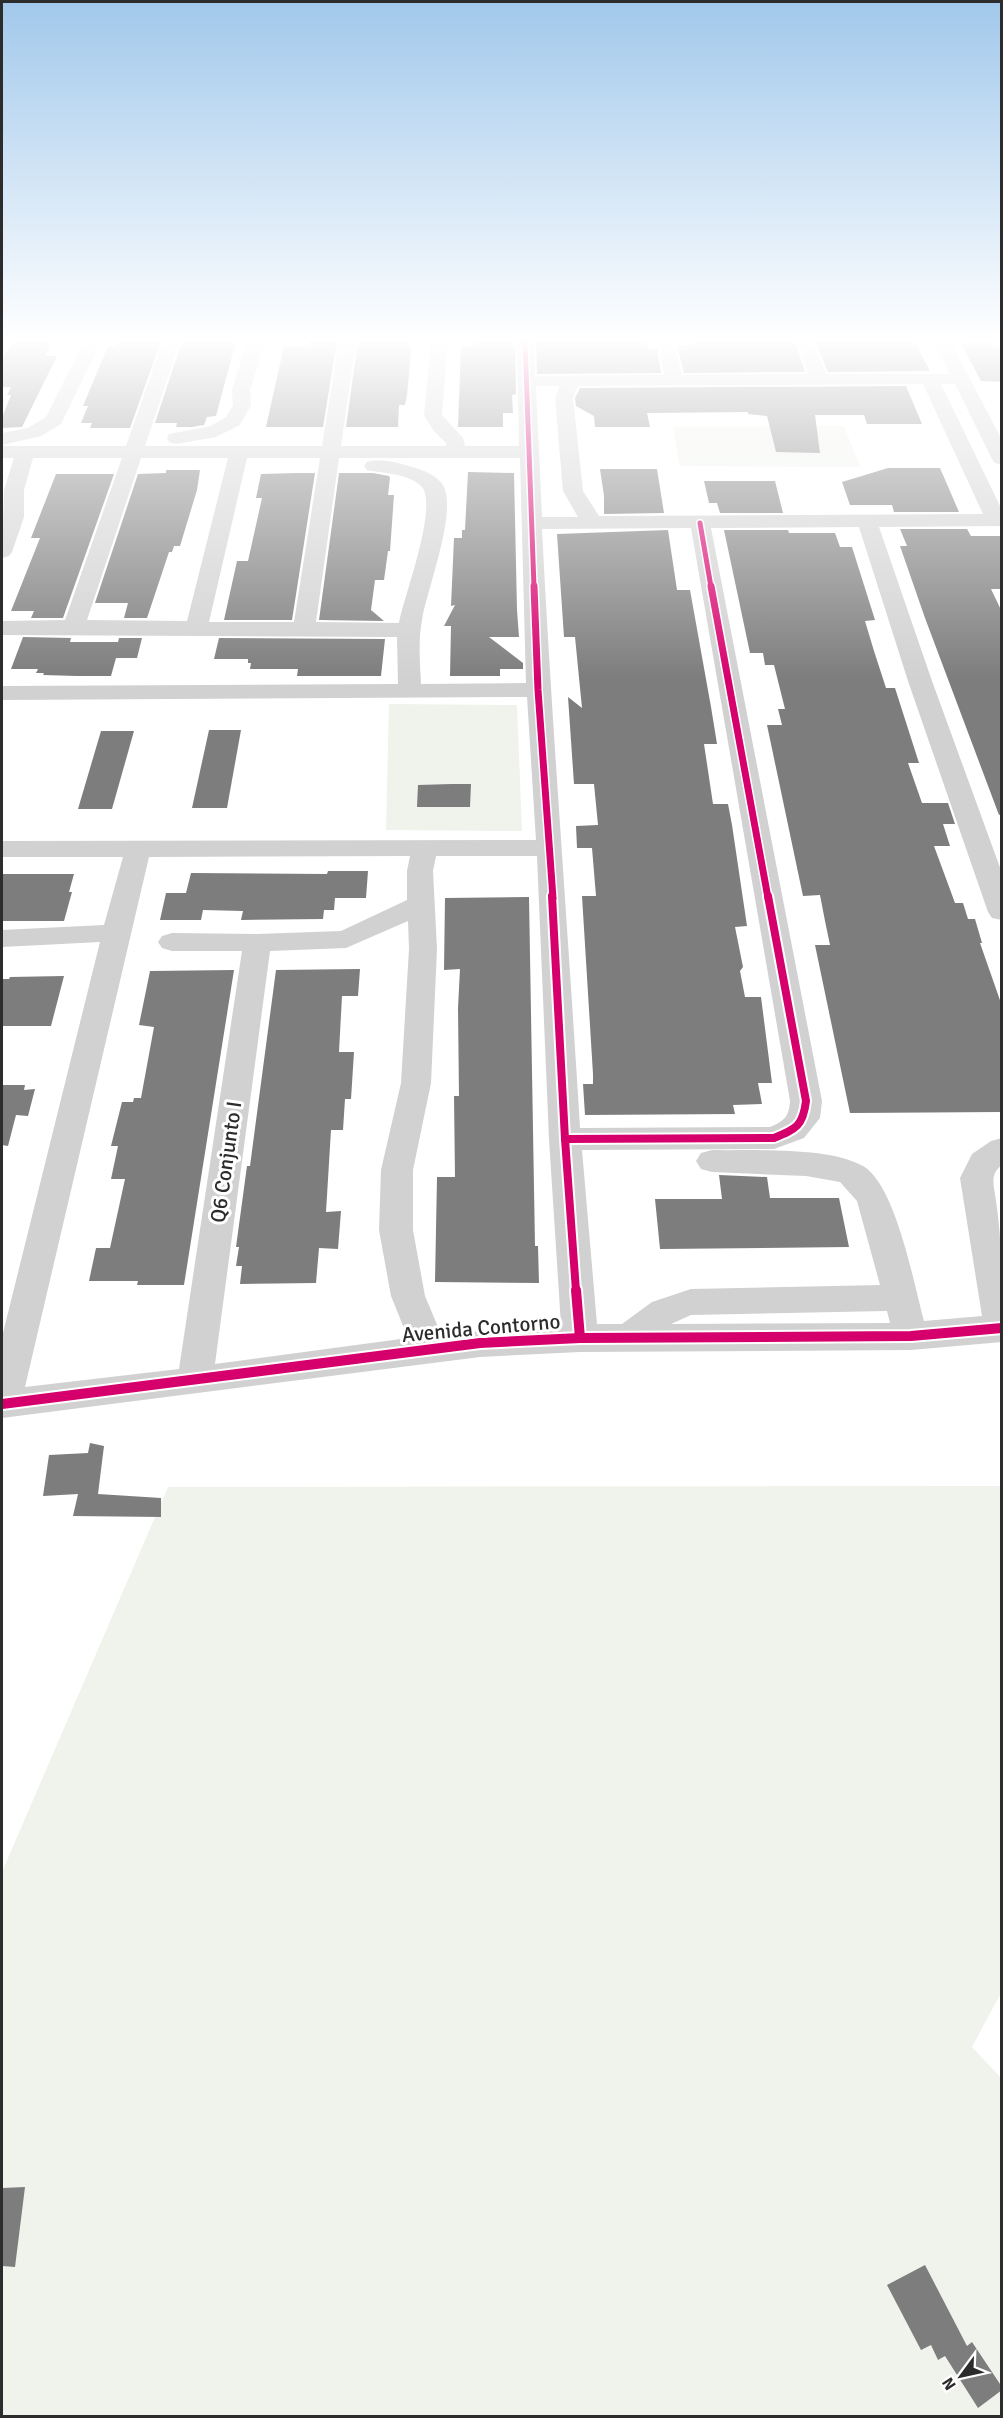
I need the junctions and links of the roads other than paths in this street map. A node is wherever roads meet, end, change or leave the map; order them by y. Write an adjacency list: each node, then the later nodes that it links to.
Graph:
1 (239, 453): 18 (street)
2 (24, 454): 15 (street)
3 (133, 454): 16 (street)
4 (277, 454): 9 (street)
5 (378, 454): 9 (street)
6 (528, 454): 12 (street)
7 (569, 454): 13 (street)
8 (966, 454): 10 (street)
9 (329, 455): 19 (street); 20 (street)
10 (999, 520): 11 (street)
11 (867, 521): 14 (street); 29 (street)
12 (532, 523): 13 (street); 21 (street)
13 (593, 523): 14 (street)
14 (700, 523): 34 (street)
15 (2, 552)
16 (74, 627): 17 (street); 18 (street)
17 (2, 628)
18 (196, 628): 19 (street)
19 (304, 629): 20 (street)
20 (409, 630): 22 (street)
21 (538, 690): 22 (street); 25 (street)
22 (410, 691): 23 (street)
23 (2, 693)
24 (425, 848): 25 (street); 27 (street); 28 (street)
25 (550, 848): 34 (street)
26 (2, 849): 27 (street)
27 (138, 850): 30 (street)
28 (420, 905): 33 (street); 42 (street)
29 (1002, 912)
30 (116, 933): 31 (street); 44 (street)
31 (2, 938)
32 (172, 942): 33 (street)
33 (257, 943): 43 (street, Q6 Conjunto I)
34 (565, 1139): 40 (street)
35 (1002, 1149): 38 (street)
36 (712, 1161): 37 (street)
37 (902, 1298): 39 (street); 41 (street)
38 (1001, 1328): 39 (street, Avenida Contorno)
39 (911, 1336): 41 (street, Avenida Contorno)
40 (580, 1338): 41 (street, Avenida Contorno); 42 (street, Avenida Contorno)
41 (630, 1338)
42 (430, 1349): 43 (street, Avenida Contorno)
43 (195, 1381): 44 (street, Avenida Contorno)
44 (2, 1404)

